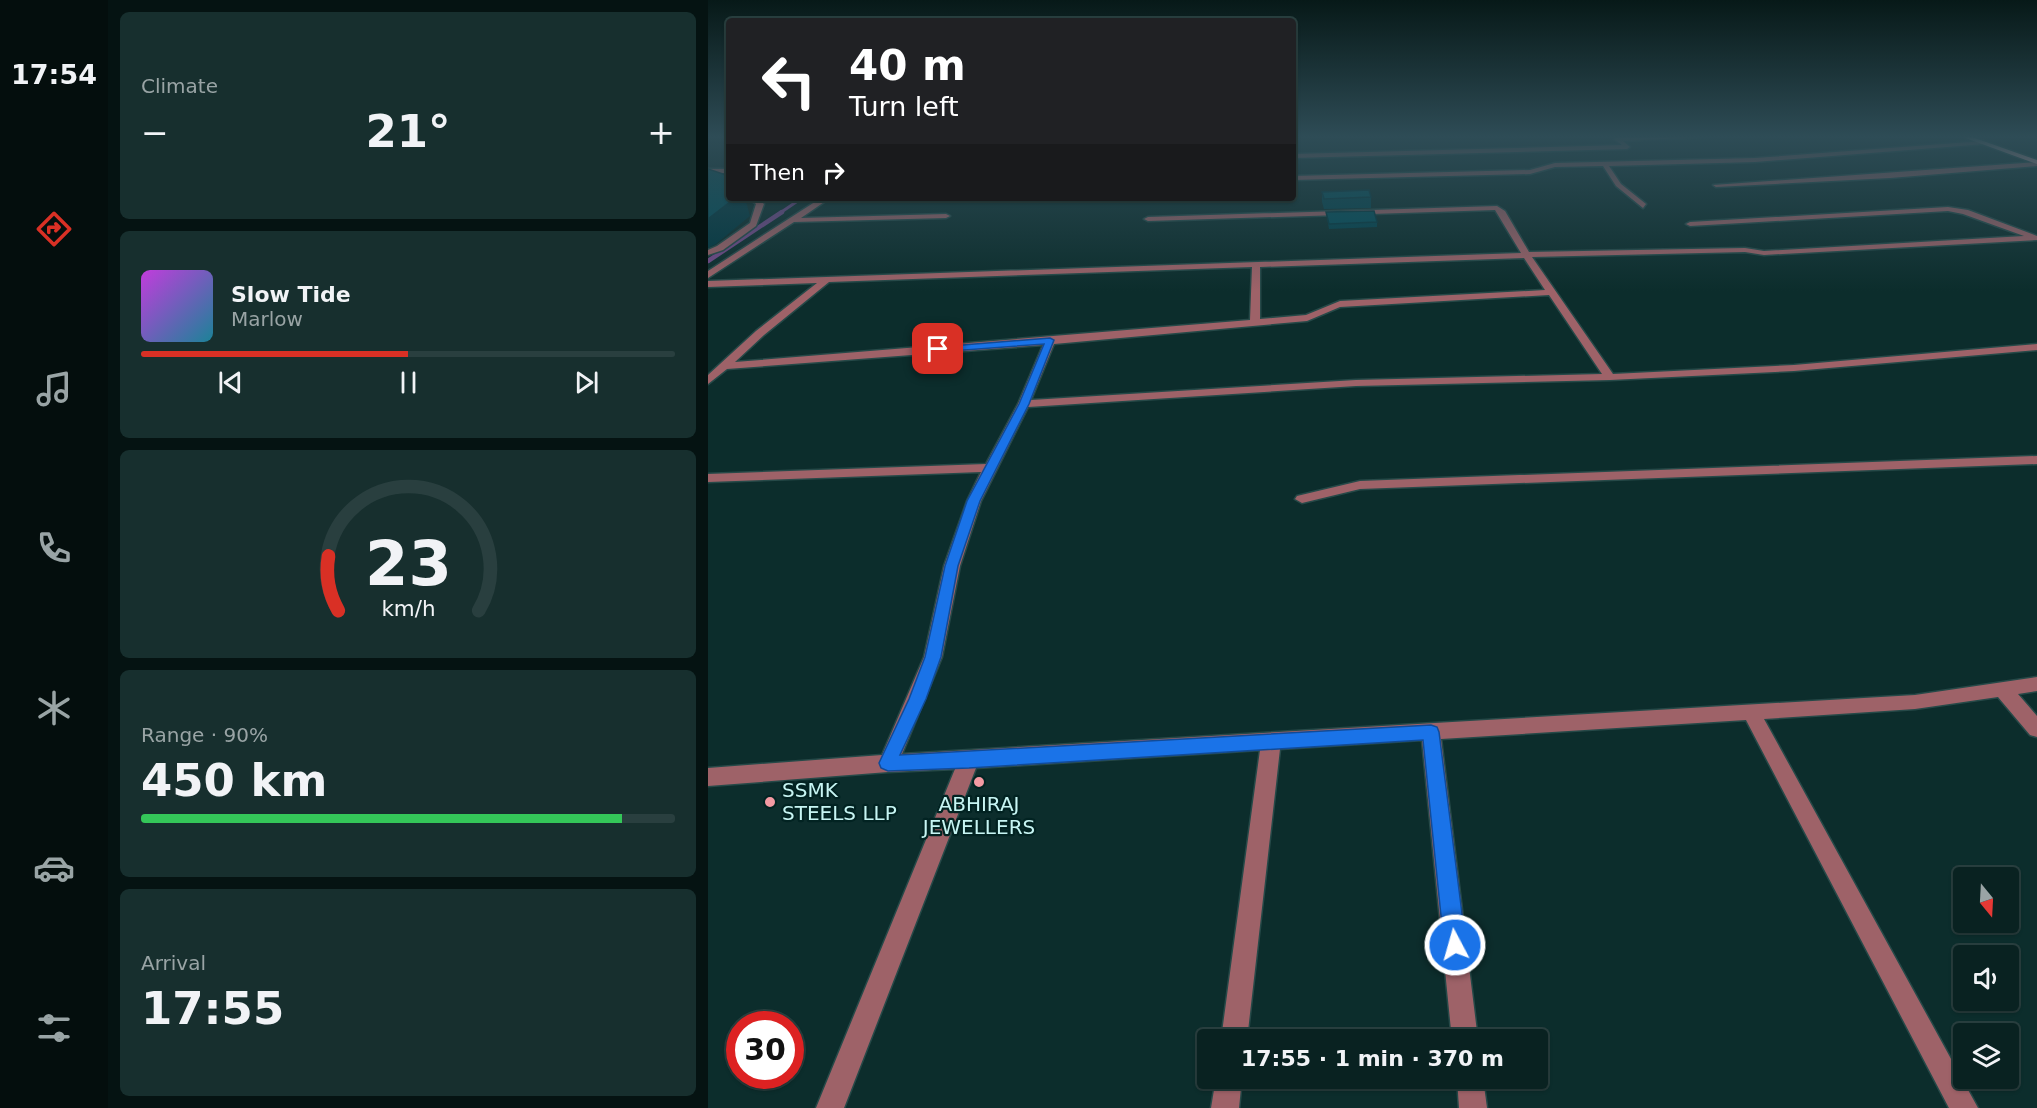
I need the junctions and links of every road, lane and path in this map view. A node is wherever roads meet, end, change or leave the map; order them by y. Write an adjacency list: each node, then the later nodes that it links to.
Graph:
1 (1621, 188): 4 (street)
2 (756, 201): 10 (street)
3 (821, 201): 7 (street)
4 (1643, 206)
5 (946, 216): 7 (street)
6 (1148, 219): 11 (street)
7 (792, 220): 13 (street)
8 (1690, 224): 9 (street)
9 (2037, 238): 11 (street)
10 (708, 254)
11 (1526, 255): 12 (street); 16 (street)
12 (1256, 264): 14 (street); 17 (street)
13 (708, 275)
14 (826, 280): 15 (street); 20 (street)
15 (708, 284)
16 (1551, 292): 17 (street); 21 (street)
17 (1256, 322): 18 (street)
18 (1050, 340): 20 (street); 22 (street)
19 (2037, 347): 21 (street)
20 (714, 374)
21 (1610, 377): 22 (street)
22 (1024, 404): 24 (street)
23 (2037, 460): 26 (street)
24 (990, 468): 25 (street); 34 (street)
25 (708, 478)
26 (1302, 499)
27 (2037, 684): 28 (street)
28 (2002, 689): 29 (street); 30 (street)
29 (1751, 712): 31 (street); 43 (street)
30 (2037, 729)
31 (1431, 732): 32 (street); 37 (street)
32 (1271, 742): 33 (street); 36 (street)
33 (969, 760): 34 (street); 40 (street)
34 (888, 763): 35 (street)
35 (708, 777)
36 (1235, 1029)
37 (1464, 1029)
38 (1228, 1089): 41 (street)
39 (1471, 1089): 42 (street)
40 (830, 1108)
41 (1225, 1108)
42 (1473, 1108)
43 (1964, 1108)

